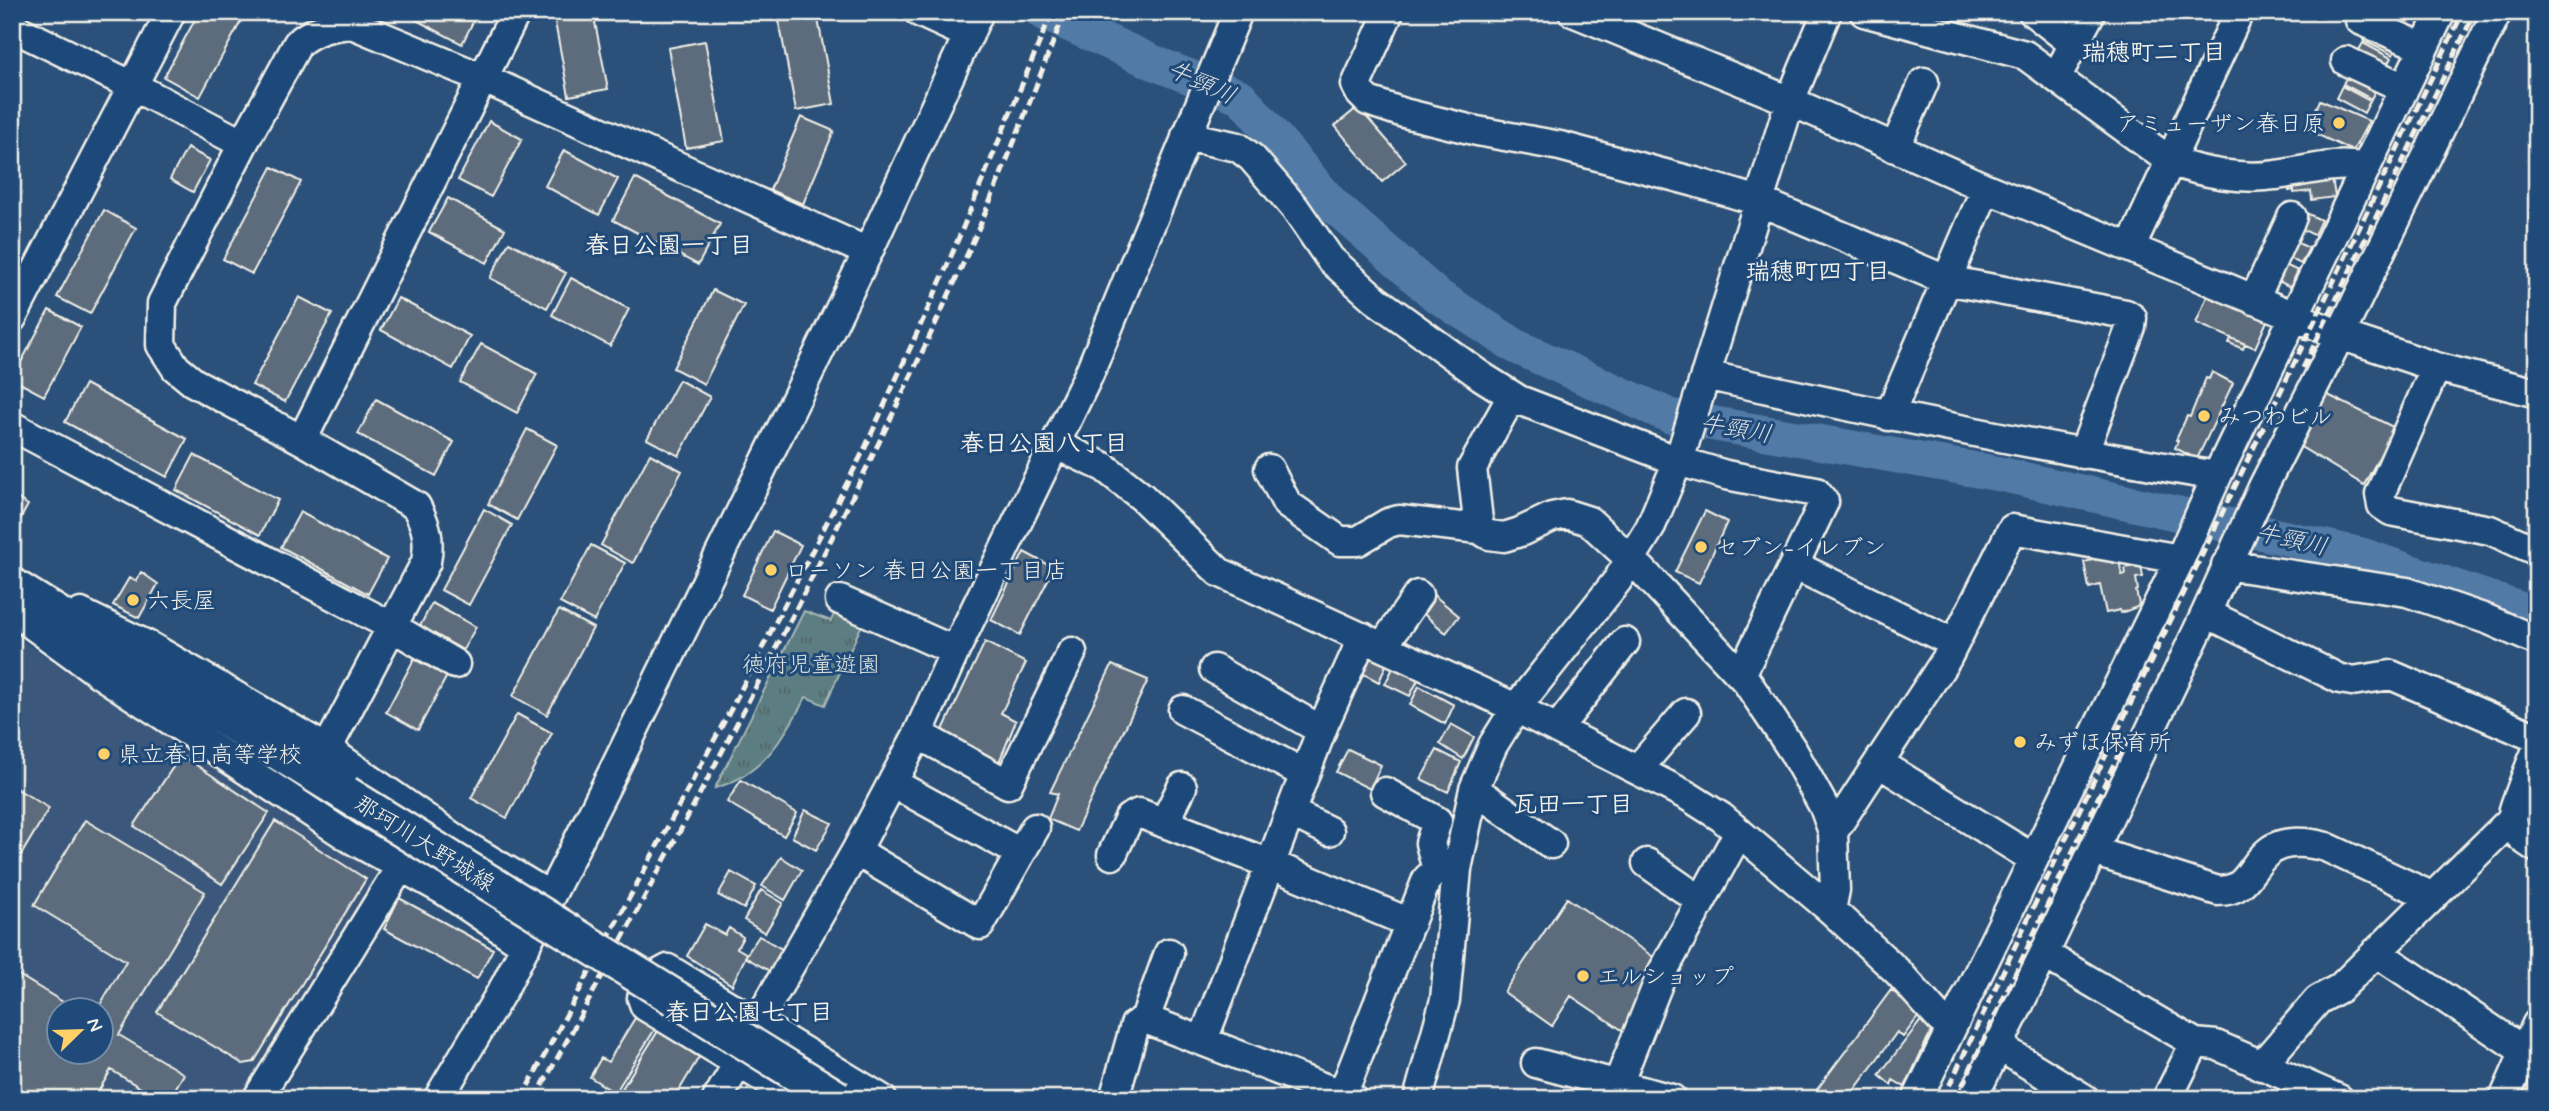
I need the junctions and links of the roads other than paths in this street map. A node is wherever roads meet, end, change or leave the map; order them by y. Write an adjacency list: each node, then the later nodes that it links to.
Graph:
1 (171, 12): 23 (street)
2 (516, 12): 21 (street)
3 (919, 12): 15 (street)
4 (1238, 12): 26 (street)
5 (1389, 12): 32 (street)
6 (1573, 12): 25 (street)
7 (1826, 12): 25 (street)
8 (1864, 12): 20 (street)
9 (2033, 12): 17 (street)
10 (2091, 12): 17 (street)
11 (2239, 12): 29 (street)
12 (2441, 12): 18 (street)
13 (2497, 12): 40 (street)
14 (2360, 20): 18 (street)
15 (974, 24): 35 (street)
16 (12, 27): 23 (street)
17 (2075, 45): 20 (street)
18 (2423, 47): 24 (street)
19 (2346, 61): 24 (street)
20 (2057, 76): 29 (street)
21 (482, 78): 27 (street); 35 (street); 47 (street)
22 (1924, 82): 28 (street)
23 (135, 87): 27 (street); 39 (street)
24 (2404, 88): 30 (street)
25 (1790, 101): 28 (street); 32 (street)
26 (1189, 128): 44 (street); 48 (street)
27 (243, 144): 47 (street)
28 (1895, 148): 31 (street)
29 (2170, 160): 30 (street); 34 (street)
30 (2367, 168): 38 (street)
31 (1986, 188): 34 (street); 36 (street)
32 (1759, 201): 36 (street); 42 (street)
33 (2292, 217): 37 (street)
34 (2131, 246): 37 (street)
35 (867, 252): 109 (street)
36 (1946, 280): 45 (street); 49 (street)
37 (2254, 300): 38 (street)
38 (2294, 316): 40 (street); 52 (street)
39 (12, 318)
40 (2340, 335): 41 (street); 58 (street)
41 (2436, 367): 43 (street); 54 (street)
42 (1705, 376): 45 (street); 50 (street)
43 (2537, 393)
44 (1519, 400): 50 (street); 53 (street)
45 (1889, 416): 49 (street)
46 (12, 426): 65 (street)
47 (302, 440): 65 (street)
48 (1054, 444): 66 (street); 70 (street)
49 (2083, 454): 52 (street)
50 (1679, 458): 56 (street); 57 (street)
51 (1269, 469): 53 (street)
52 (2217, 475): 55 (street)
53 (1479, 529): 56 (street)
54 (2537, 551)
55 (2180, 559): 69 (street); 104 (street)
56 (1632, 560): 74 (street); 75 (street)
57 (1794, 565): 69 (street); 74 (street)
58 (2226, 565): 64 (street); 68 (street)
59 (12, 579): 82 (street)
60 (12, 586): 135 (main road, 那珂川大野城線, bridge)
61 (1418, 595): 66 (street)
62 (840, 600): 70 (street)
63 (12, 610): 107 (street)
64 (2206, 613): 81 (street); 101 (street)
65 (391, 626): 72 (street); 82 (street)
66 (1373, 642): 75 (street); 79 (street)
67 (1625, 642): 78 (street)
68 (2537, 642)
69 (1954, 643): 84 (street)
70 (954, 651): 80 (street)
71 (1072, 652): 80 (street)
72 (455, 664)
73 (1214, 669): 79 (street)
74 (1741, 675): 97 (street)
75 (1516, 708): 78 (street); 89 (street)
76 (1183, 709): 86 (street)
77 (1686, 713): 85 (street)
78 (1557, 729): 85 (street)
79 (1321, 730): 86 (street)
80 (918, 734): 87 (street)
81 (2537, 738)
82 (327, 749): 109 (street)
83 (2537, 750): 92 (street)
84 (1878, 763): 97 (street); 104 (street)
85 (1637, 770): 96 (street)
86 (1305, 774): 91 (street)
87 (893, 783): 100 (street); 102 (street)
88 (1182, 788): 93 (street)
89 (1474, 789): 98 (street); 108 (street)
90 (1385, 792): 108 (street)
91 (1290, 812): 95 (street); 106 (street)
92 (2511, 820): 99 (street); 110 (street)
93 (1164, 823): 103 (street); 106 (street)
94 (1035, 828): 102 (street)
95 (1329, 831)
96 (1740, 832): 111 (street); 112 (street)
97 (1833, 832): 112 (street)
98 (1551, 844)
99 (2537, 848)
100 (856, 851): 102 (street); 119 (street)
101 (2093, 851): 110 (street); 117 (street)
102 (1020, 853)
103 (1110, 854)
104 (2034, 859): 120 (street)
105 (1647, 863): 111 (street)
106 (1270, 864): 113 (street); 121 (street)
107 (401, 866): 114 (street); 131 (street)
108 (1447, 870): 113 (street); 138 (street)
109 (551, 896): 114 (street)
110 (2433, 897): 116 (street)
111 (1701, 901): 129 (street)
112 (1831, 910): 120 (street)
113 (1410, 923): 130 (street)
114 (526, 946): 132 (street)
115 (1169, 953): 118 (street)
116 (2376, 953): 123 (street); 127 (street)
117 (2044, 954): 122 (street); 124 (street)
118 (1146, 1019): 121 (street); 137 (street)
119 (757, 1023): 125 (street); 125 (street); 136 (street)
120 (1951, 1027): 140 (street)
121 (1203, 1040): 128 (street)
122 (2195, 1043): 127 (street); 143 (street)
123 (2531, 1044): 145 (street)
124 (1997, 1045): 141 (street); 142 (street)
125 (739, 1062): 133 (street); 134 (street)
126 (1536, 1063): 129 (street)
127 (2261, 1066): 144 (street)
128 (1304, 1089): 130 (street)
129 (1615, 1092): 139 (street)
130 (1347, 1096)
131 (257, 1099)
132 (438, 1099)
133 (717, 1099)
134 (798, 1099)
135 (838, 1099)
136 (882, 1099)
137 (1114, 1099)
138 (1418, 1099)
139 (1672, 1099)
140 (1917, 1099)
141 (1972, 1099)
142 (2085, 1099)
143 (2167, 1099)
144 (2339, 1099)
145 (2504, 1099)

